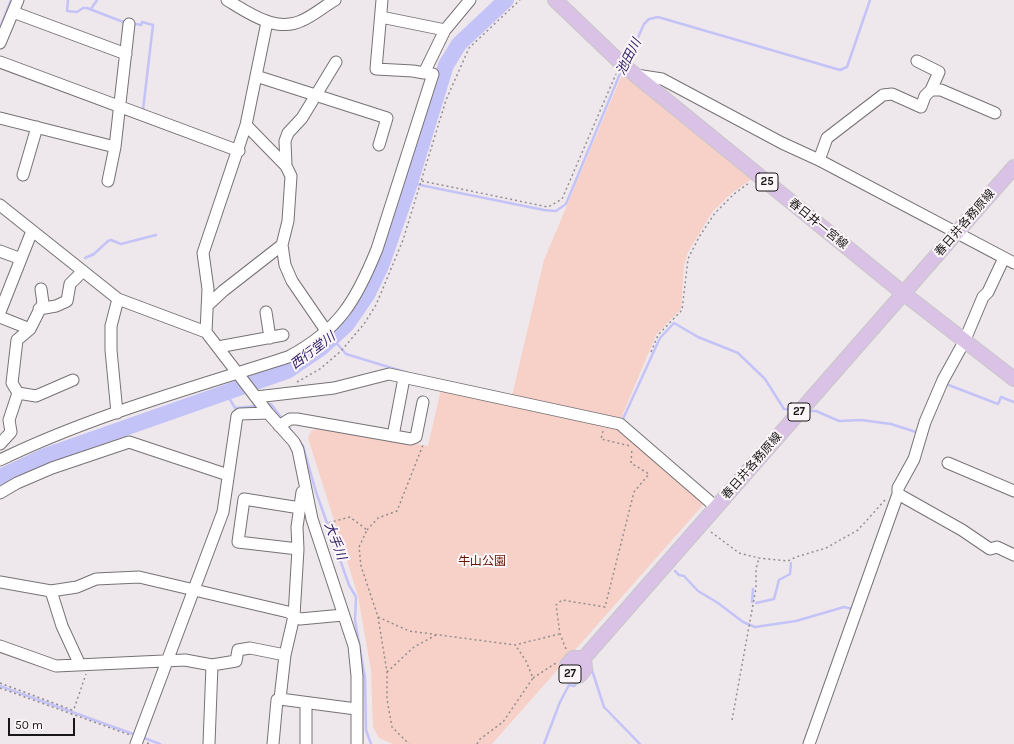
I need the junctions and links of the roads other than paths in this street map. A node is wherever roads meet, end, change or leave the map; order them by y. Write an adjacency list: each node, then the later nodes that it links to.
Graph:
1 (18, 0): 7 (street)
2 (227, 0): 9 (street)
3 (333, 0): 9 (street)
4 (382, 0): 8 (street)
5 (470, 0): 11 (street)
6 (555, 0): 17 (main road, 春日井一宮線 / 25)
7 (13, 12): 12 (street); 13 (street)
8 (381, 17): 11 (street); 11 (street)
9 (267, 22): 19 (street)
10 (129, 24): 13 (street)
11 (445, 30)
12 (0, 43)
13 (126, 54): 22 (street)
14 (917, 61): 20 (street)
15 (0, 62): 22 (street)
16 (336, 62): 21 (street)
17 (627, 69): 30 (street); 45 (main road, 春日井一宮線 / 25)
18 (433, 74): 54 (street)
19 (256, 76): 21 (street); 25 (street)
20 (932, 90): 23 (street); 30 (street)
21 (316, 95): 27 (street); 31 (street)
22 (120, 106): 28 (street); 29 (street)
23 (995, 113)
24 (0, 118): 26 (street)
25 (246, 125): 29 (street); 31 (street)
26 (37, 127): 28 (street); 33 (street)
27 (379, 145)
28 (115, 147): 34 (street)
29 (239, 151): 47 (street)
30 (819, 160): 37 (street)
31 (286, 166): 38 (street)
32 (1014, 167): 37 (main road, 春日井各務原線 / 27)
33 (23, 175)
34 (108, 181)
35 (0, 206): 36 (street)
36 (32, 231): 41 (street); 43 (street)
37 (956, 233): 40 (street); 45 (main road, 春日井各務原線 / 27)
38 (282, 245): 47 (street); 54 (street)
39 (0, 251): 41 (street)
40 (1004, 258): 42 (street); 57 (street)
41 (21, 259): 49 (street)
42 (1014, 264)
43 (83, 271): 46 (street); 48 (street)
44 (41, 289): 48 (street)
45 (903, 293): 57 (main road, 春日井一宮線 / 25); 78 (main road, 春日井各務原線 / 27)
46 (118, 299): 53 (street); 66 (street)
47 (207, 306): 53 (street)
48 (40, 309): 52 (street)
49 (0, 312)
50 (266, 312): 56 (street)
51 (0, 317): 52 (street)
52 (30, 329): 63 (street)
53 (206, 332): 58 (street)
54 (327, 332): 59 (street)
55 (283, 335): 56 (street)
56 (270, 338): 58 (street)
57 (964, 342): 61 (main road, 春日井一宮線 / 25); 75 (street)
58 (218, 347): 59 (street)
59 (237, 373): 64 (street); 66 (street)
60 (404, 378): 64 (street); 69 (street); 78 (street)
61 (1014, 379)
62 (73, 380): 63 (street)
63 (18, 393): 70 (street)
64 (256, 397): 67 (street)
65 (423, 402): 69 (street)
66 (117, 413): 71 (street)
67 (268, 413): 68 (street); 73 (street)
68 (280, 426): 69 (street); 74 (street)
69 (393, 436)
70 (0, 444)
71 (0, 460)
72 (948, 463): 76 (street)
73 (228, 475): 77 (street); 83 (street)
74 (306, 490): 79 (street); 85 (street)
75 (898, 492): 81 (street); 101 (street)
76 (1014, 492)
77 (0, 493)
78 (716, 507): 89 (main road, 春日井各務原線 / 27)
79 (300, 508): 80 (street); 80 (street)
80 (298, 549): 86 (street)
81 (1014, 555)
82 (0, 582): 84 (street)
83 (193, 589): 84 (street); 86 (street); 90 (street)
84 (51, 591): 91 (street)
85 (343, 615): 86 (street); 95 (street)
86 (294, 616): 88 (street)
87 (0, 646): 91 (street)
88 (285, 655): 92 (street); 93 (street)
89 (584, 658)
90 (167, 661): 91 (street); 92 (street); 96 (street)
91 (85, 665)
92 (212, 665): 97 (street)
93 (280, 699): 94 (street); 98 (street)
94 (306, 703): 95 (street); 99 (street)
95 (356, 709): 100 (street)
96 (137, 741)
97 (209, 744)
98 (273, 744)
99 (306, 744)
100 (357, 744)
101 (809, 744)

